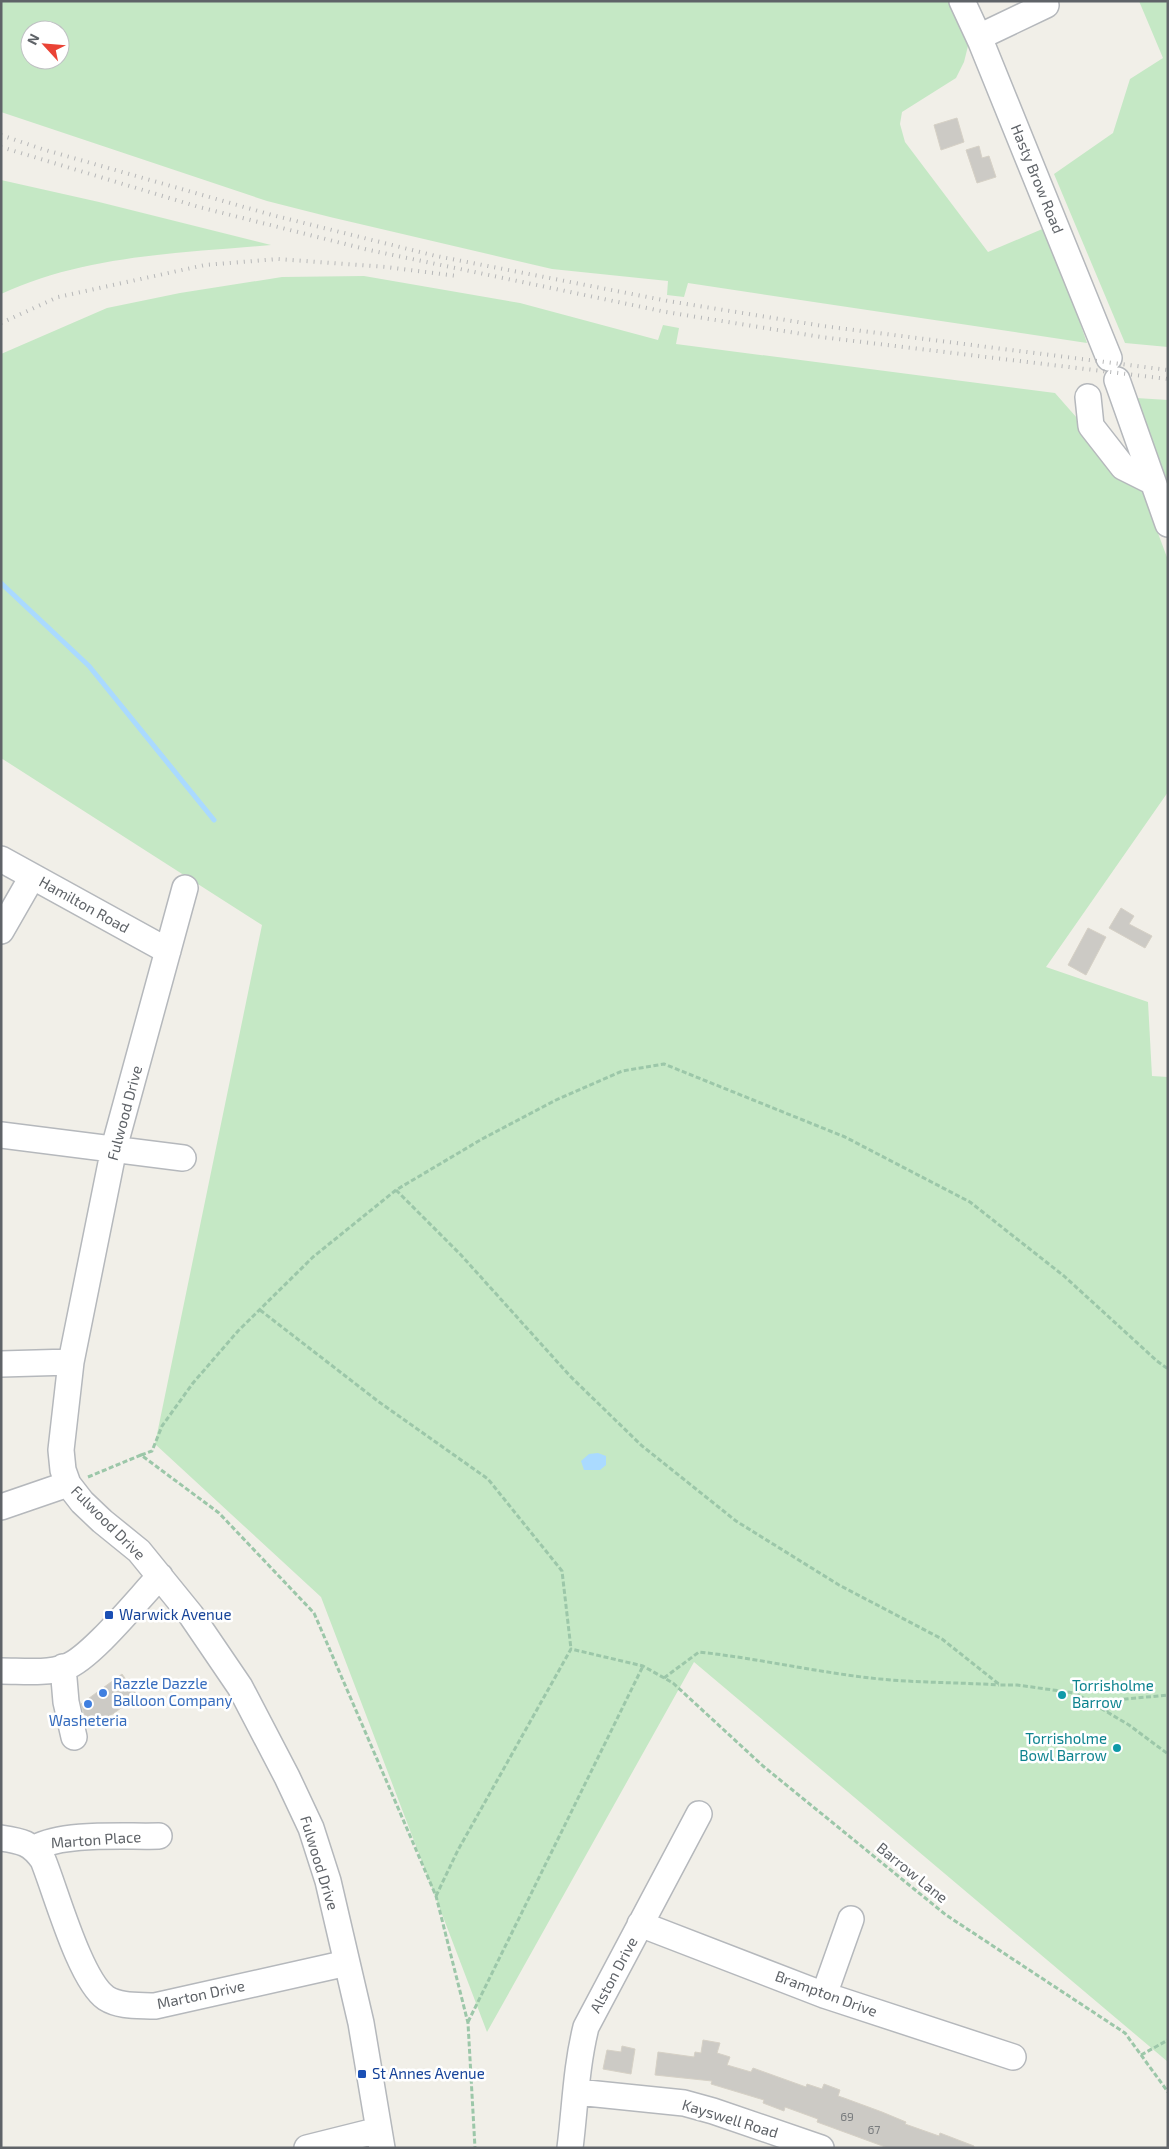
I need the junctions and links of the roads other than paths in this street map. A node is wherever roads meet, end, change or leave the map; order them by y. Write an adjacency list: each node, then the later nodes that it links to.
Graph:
1 (962, 1): 3 (street, Hasty Brow Road)
2 (1046, 5): 3 (street)
3 (979, 37): 5 (street, Hasty Brow Road)
4 (1088, 397): 5 (street)
5 (1153, 482): 6 (street, Hasty Brow Road)
6 (1168, 524)
7 (1, 859): 8 (street, Hamilton Road)
8 (32, 877): 10 (street); 11 (street, Hamilton Road)
9 (185, 888): 11 (street, Fulwood Drive)
10 (1, 931)
11 (168, 951): 13 (street, Fulwood Drive)
12 (1, 1135): 13 (street)
13 (114, 1148): 14 (street); 15 (street, Fulwood Drive)
14 (183, 1158)
15 (71, 1362): 16 (street); 17 (street, Fulwood Drive)
16 (1, 1364)
17 (68, 1484): 18 (street); 19 (street, Fulwood Drive)
18 (1, 1507)
19 (160, 1576): 20 (street); 29 (street, Fulwood Drive)
20 (64, 1668): 21 (street); 22 (street)
21 (1, 1671)
22 (74, 1737)
23 (698, 1814): 28 (street, Alston Drive)
24 (159, 1836): 26 (street, Marton Place)
25 (1, 1838): 26 (street)
26 (34, 1848): 29 (street, Marton Drive)
27 (851, 1919): 30 (street)
28 (640, 1924): 30 (street, Brampton Drive); 32 (street, Alston Drive)
29 (347, 1963): 33 (street, Fulwood Drive)
30 (824, 1995): 31 (street, Brampton Drive)
31 (1013, 2058)
32 (577, 2092): 35 (street, Alston Drive); 36 (street, Kayswell Road)
33 (381, 2139): 34 (street)
34 (307, 2148)
35 (570, 2148)
36 (821, 2148)

